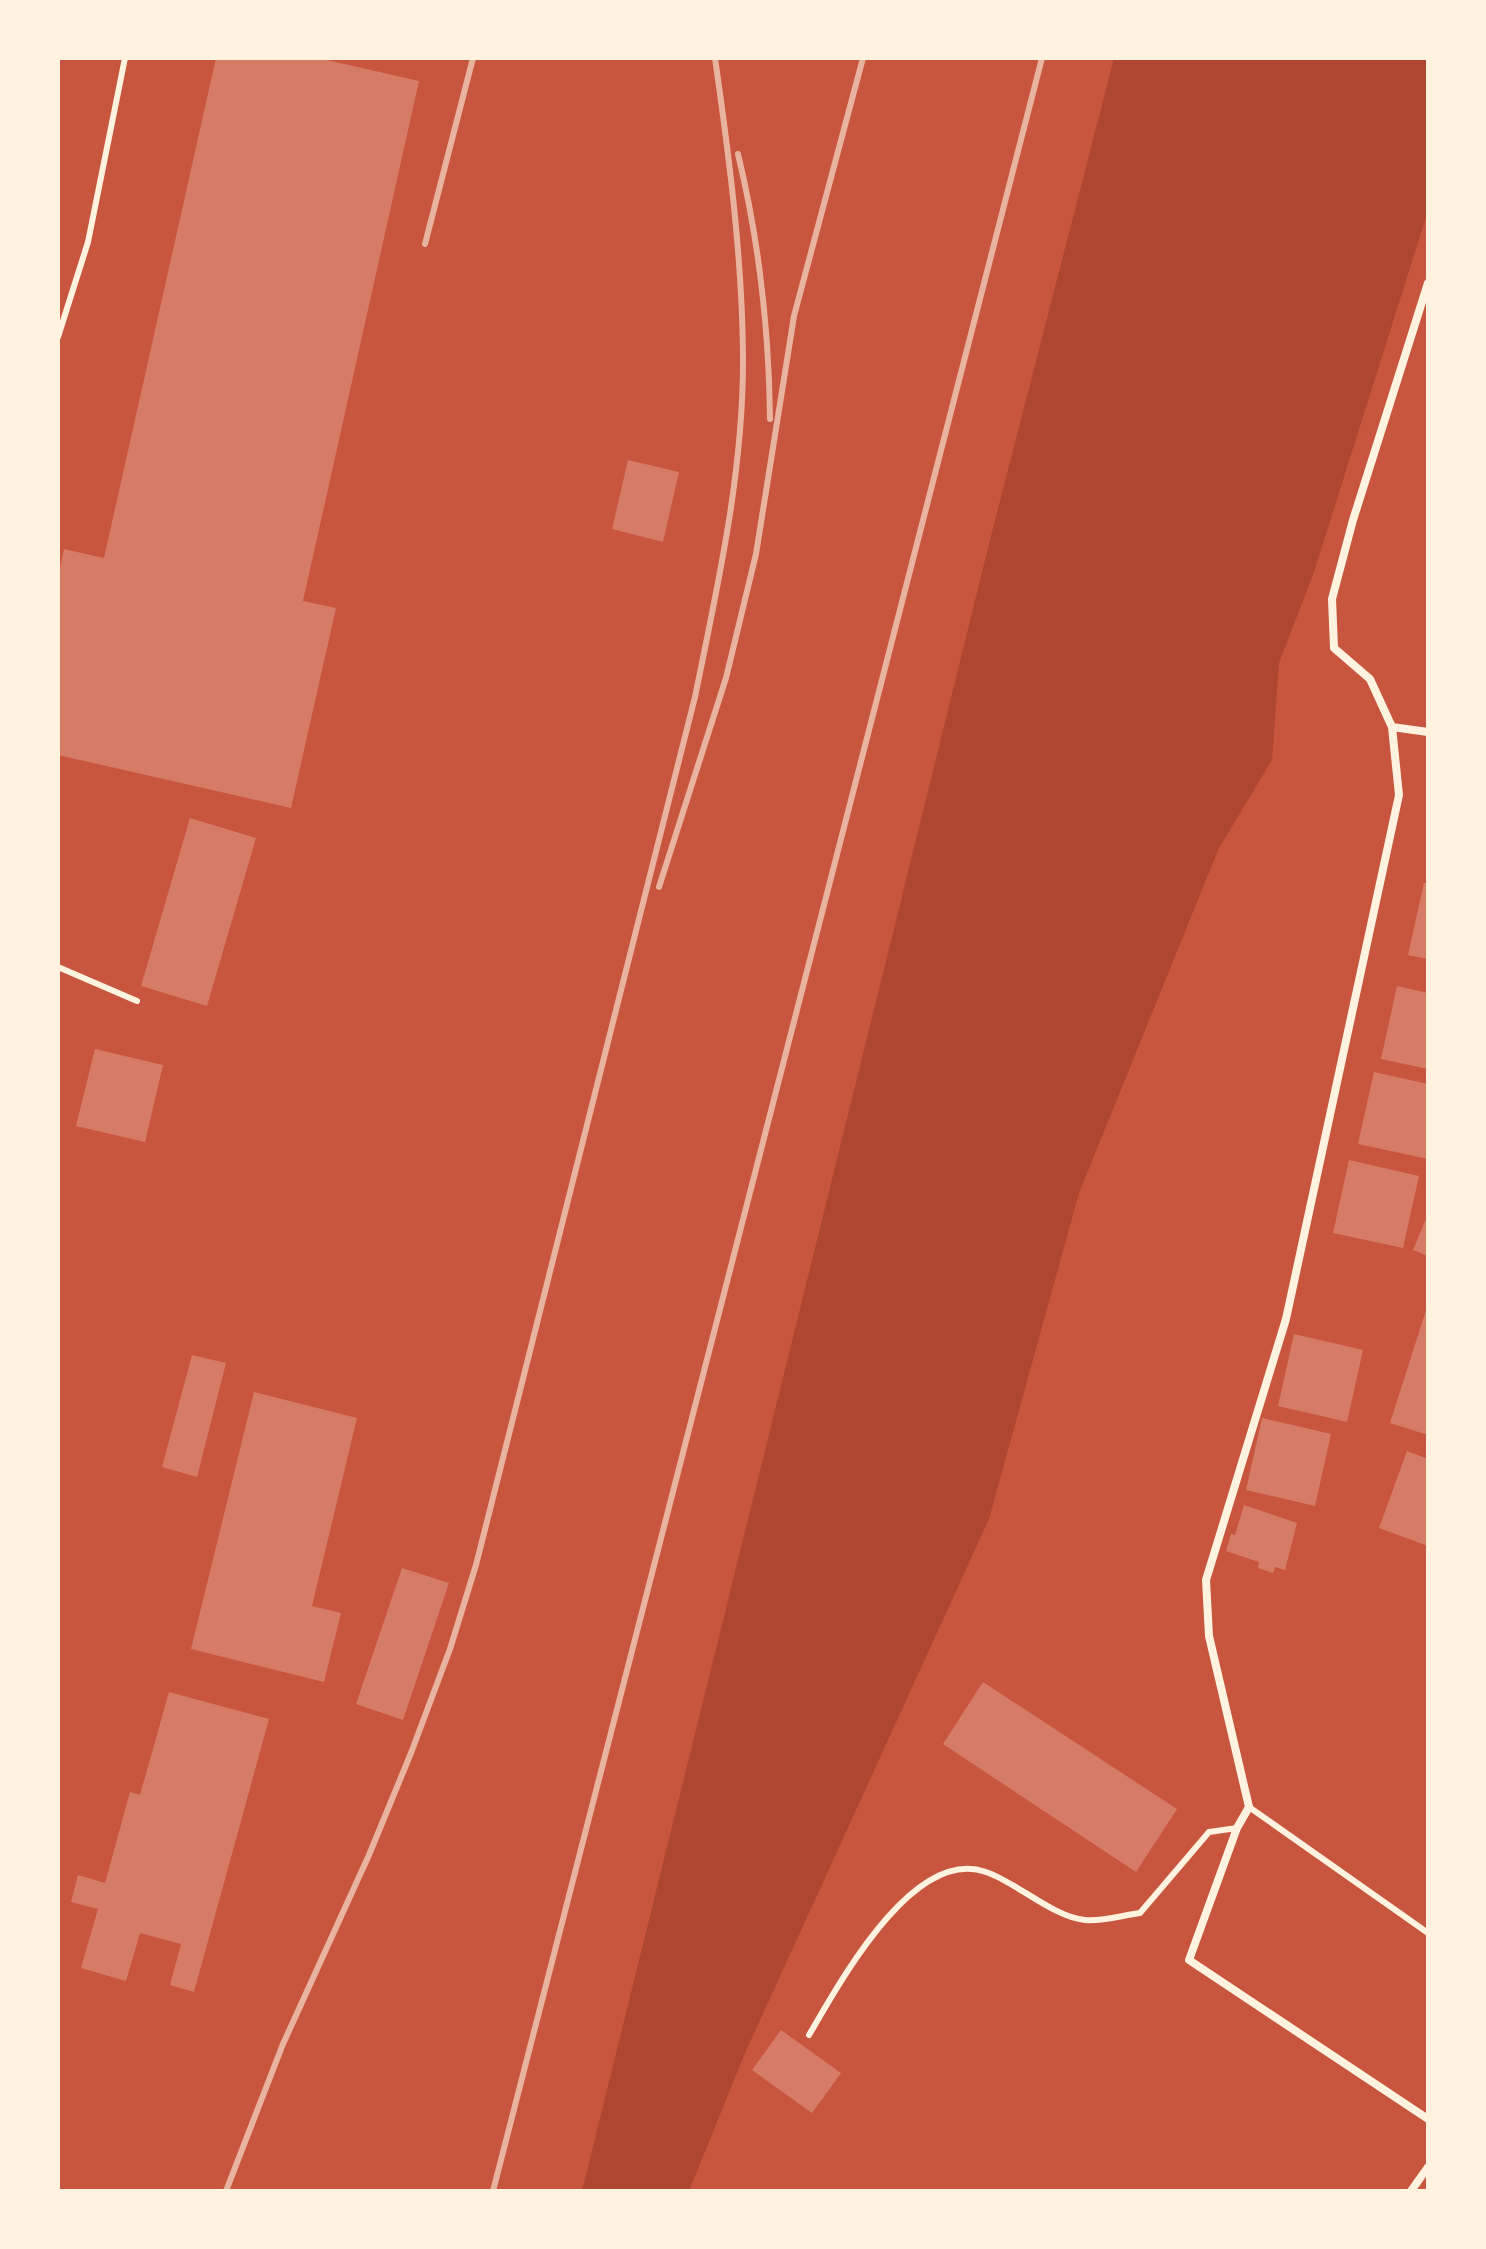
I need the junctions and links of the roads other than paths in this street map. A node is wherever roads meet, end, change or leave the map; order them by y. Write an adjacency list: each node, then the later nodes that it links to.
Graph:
1 (125, 58): 3 (lane)
2 (1428, 283): 4 (street)
3 (58, 337)
4 (1392, 727): 5 (street); 8 (street)
5 (1428, 732)
6 (58, 967): 7 (lane)
7 (137, 1001)
8 (1249, 1807): 9 (street); 10 (lane)
9 (1237, 1828): 11 (lane); 12 (street)
10 (1428, 1933)
11 (809, 2035)
12 (1428, 2119)
13 (1428, 2167): 14 (street)
14 (1411, 2191)

